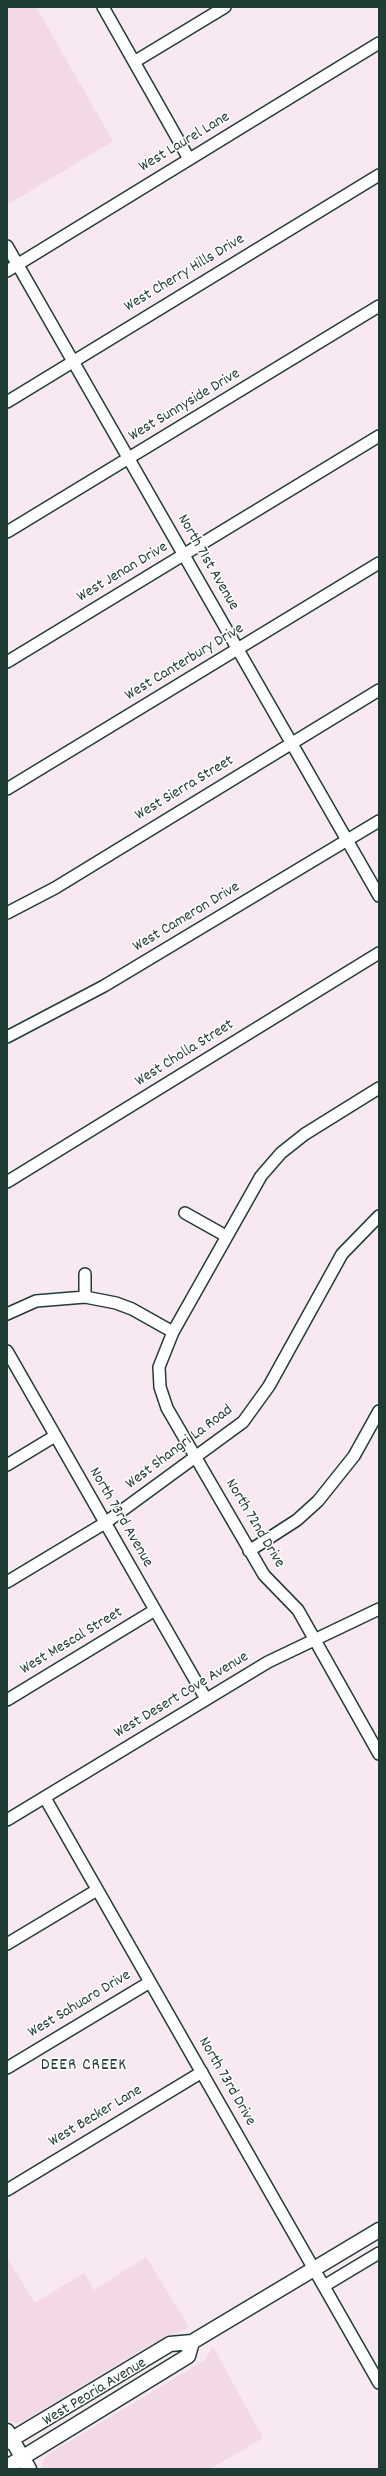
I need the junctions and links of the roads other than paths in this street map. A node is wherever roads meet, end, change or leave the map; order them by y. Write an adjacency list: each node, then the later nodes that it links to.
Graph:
1 (103, 7): 4 (street)
2 (225, 7): 4 (street)
3 (379, 43): 5 (street, West Laurel Lane)
4 (134, 62): 5 (street)
5 (189, 159): 8 (street, West Laurel Lane)
6 (379, 175): 11 (street, West Cherry Hills Drive)
7 (7, 246): 8 (street, North 71st Avenue)
8 (18, 264): 9 (street, West Laurel Lane); 11 (street, North 71st Avenue)
9 (7, 271)
10 (379, 306): 14 (street, West Sunnyside Drive)
11 (73, 361): 12 (street, West Cherry Hills Drive); 14 (street, North 71st Avenue)
12 (7, 402)
13 (379, 436): 16 (street, West Jenan Drive)
14 (129, 459): 15 (street, West Sunnyside Drive); 16 (street, North 71st Avenue)
15 (7, 532)
16 (184, 555): 18 (street, North 71st Avenue); 19 (street, West Jenan Drive)
17 (379, 563): 18 (street, West Canterbury Drive)
18 (238, 649): 21 (street, North 71st Avenue); 22 (street, West Canterbury Drive)
19 (7, 662)
20 (379, 690): 21 (street, West Sierra Street)
21 (293, 743): 24 (street, North 71st Avenue); 26 (street, West Sierra Street)
22 (7, 789)
23 (379, 820): 24 (street, West Cameron Drive)
24 (348, 840): 25 (street, North 71st Avenue); 28 (street, West Cameron Drive)
25 (379, 896)
26 (7, 913)
27 (379, 953): 30 (street, West Cholla Street)
28 (7, 1037)
29 (379, 1088): 33 (street, North 72nd Drive)
30 (7, 1182)
31 (185, 1213): 33 (street)
32 (379, 1216): 41 (street, West Shangri La Road)
33 (226, 1236): 37 (street, North 72nd Drive)
34 (85, 1274): 35 (street)
35 (85, 1297): 36 (street); 37 (street)
36 (7, 1314)
37 (173, 1332): 41 (street, North 72nd Drive)
38 (7, 1351): 40 (street, North 73rd Avenue)
39 (379, 1411): 44 (street)
40 (55, 1436): 42 (street); 43 (street, North 73rd Avenue)
41 (196, 1458): 43 (street, West Shangri La Road); 44 (street, North 72nd Drive)
42 (7, 1465)
43 (105, 1523): 45 (street, West Shangri La Road); 47 (street, North 73rd Avenue)
44 (249, 1551): 48 (street, North 72nd Drive)
45 (7, 1582)
46 (379, 1609): 48 (street, West Desert Cove Avenue)
47 (155, 1610): 49 (street, North 73rd Avenue); 50 (street, West Mescal Street)
48 (313, 1639): 49 (street, West Desert Cove Avenue); 51 (street, North 72nd Drive)
49 (206, 1699): 53 (street, West Desert Cove Avenue)
50 (7, 1700)
51 (376, 1740): 52 (street, North 72nd Drive)
52 (379, 1754)
53 (44, 1798): 54 (street, West Desert Cove Avenue); 55 (street, North 73rd Drive)
54 (7, 1820)
55 (97, 1890): 56 (street); 57 (street, North 73rd Drive)
56 (7, 1944)
57 (150, 1982): 58 (street, West Sahuaro Drive); 59 (street, North 73rd Drive)
58 (7, 2068)
59 (202, 2072): 60 (street, West Becker Lane); 63 (street, North 73rd Drive)
60 (7, 2190)
61 (379, 2230): 63 (main road, West Peoria Avenue)
62 (379, 2253): 64 (street)
63 (314, 2269): 64 (street, North 73rd Drive); 65 (main road, West Peoria Avenue)
64 (324, 2286): 68 (street, North 73rd Drive)
65 (192, 2342): 66 (main road, West Peoria Avenue); 67 (main road, West Peoria Avenue)
66 (141, 2361): 67 (main road); 69 (main road, West Peoria Avenue)
67 (152, 2379): 70 (main road, West Peoria Avenue)
68 (378, 2380)
69 (9, 2437): 70 (main road)
70 (26, 2463): 71 (main road, West Peoria Avenue)
71 (7, 2467)

